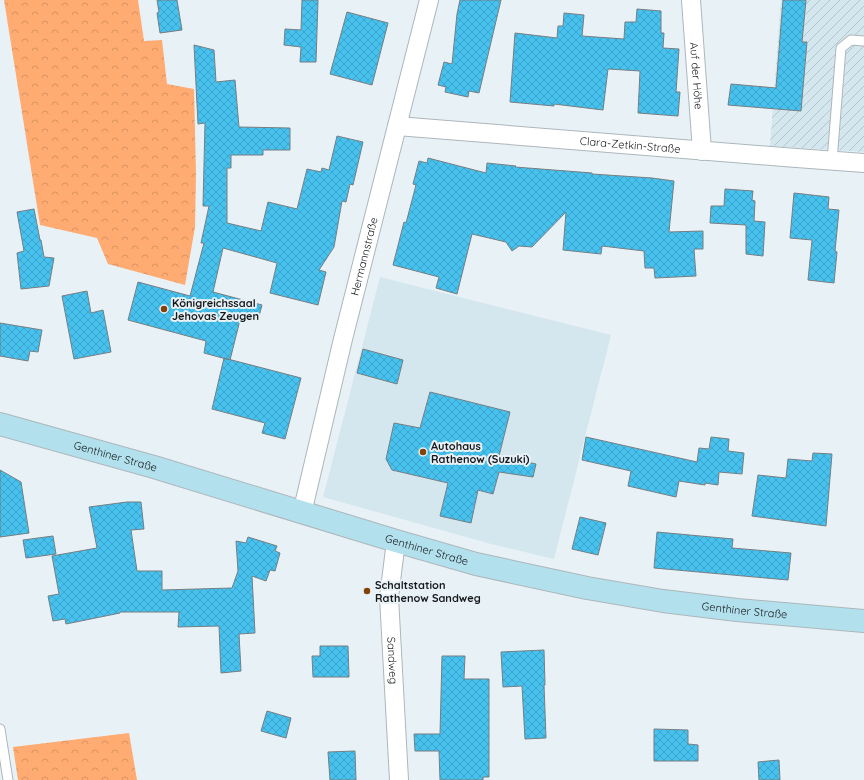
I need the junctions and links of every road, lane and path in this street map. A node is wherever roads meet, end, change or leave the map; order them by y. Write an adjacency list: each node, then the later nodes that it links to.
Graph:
1 (429, 0): 4 (street, Hermannstraße)
2 (691, 0): 5 (street, Auf der Höhe)
3 (864, 41): 6 (lane)
4 (396, 126): 5 (street, Clara-Zetkin-Straße); 9 (street, Hermannstraße)
5 (702, 151): 6 (street, Clara-Zetkin-Straße)
6 (832, 161): 7 (street, Clara-Zetkin-Straße)
7 (864, 163)
8 (0, 424): 9 (main road, Genthiner Straße)
9 (302, 513): 10 (main road, Genthiner Straße)
10 (396, 541): 11 (main road, Genthiner Straße); 14 (street, Sandweg)
11 (864, 622)
12 (0, 728): 13 (lane)
13 (8, 780)
14 (399, 780)

